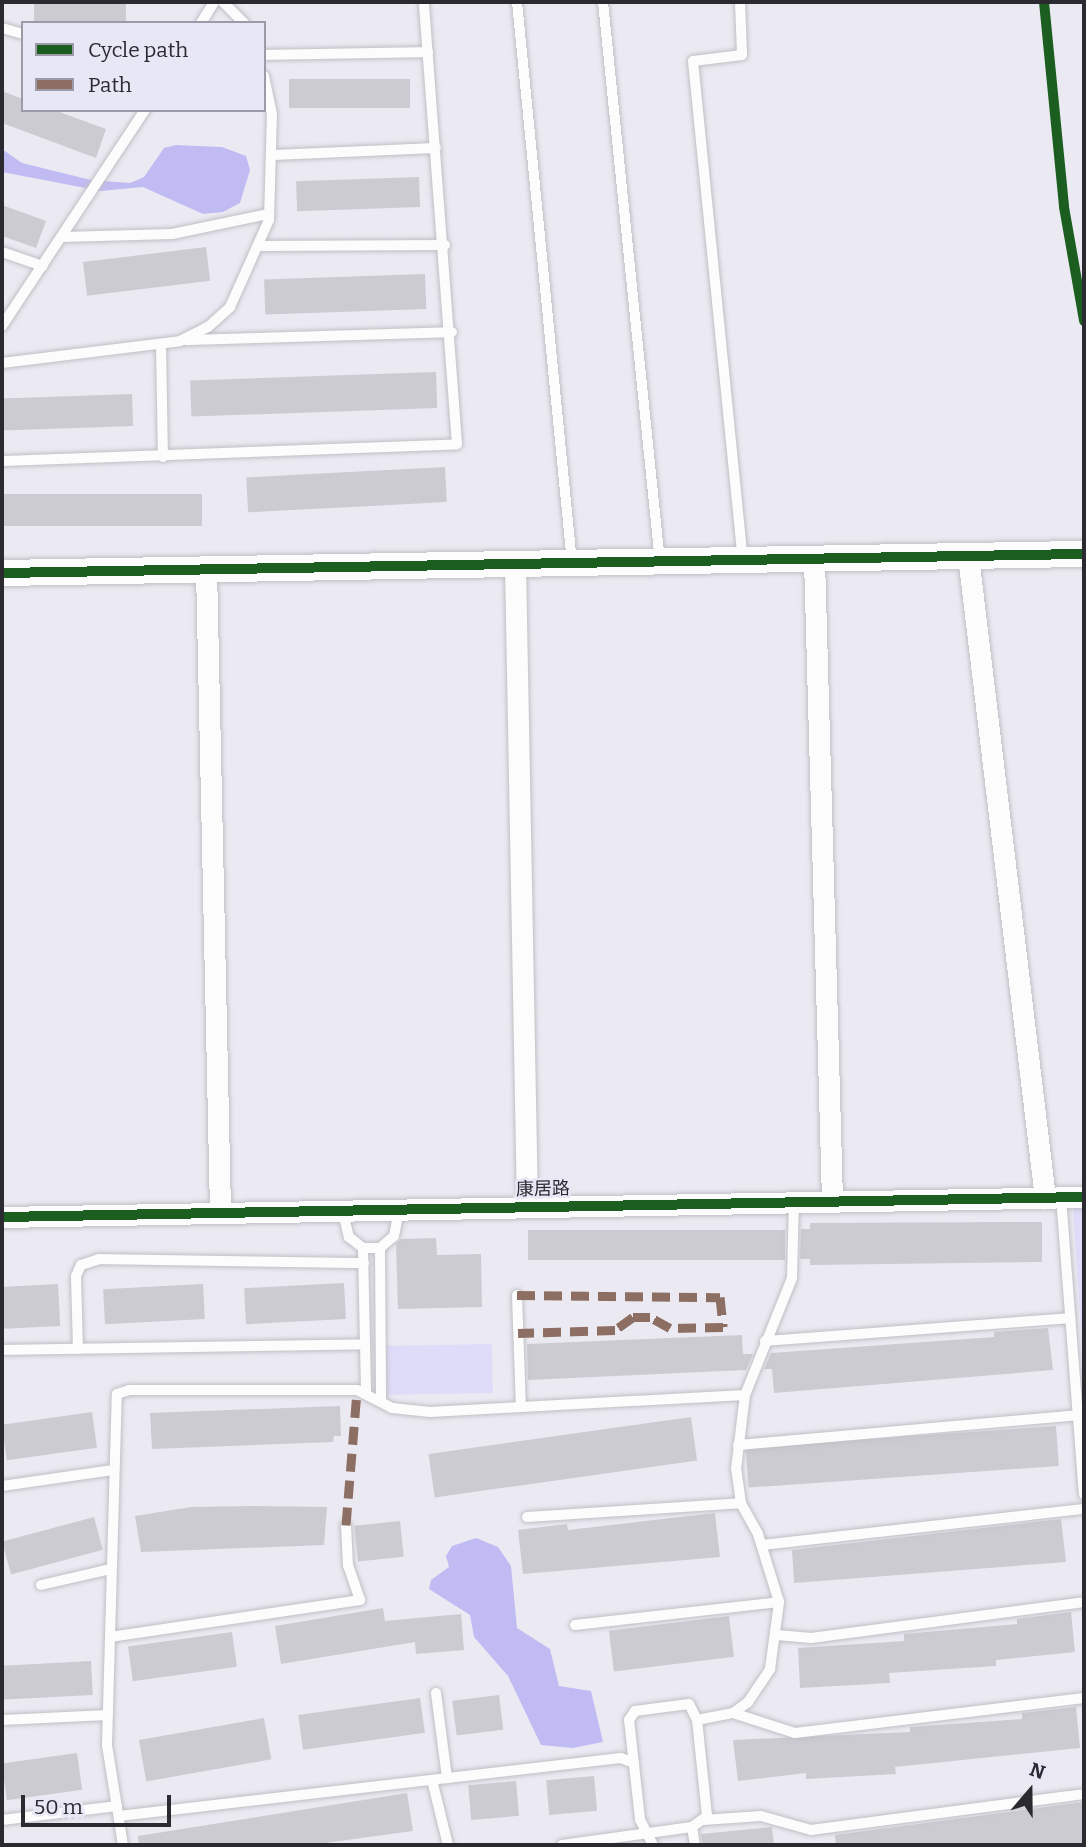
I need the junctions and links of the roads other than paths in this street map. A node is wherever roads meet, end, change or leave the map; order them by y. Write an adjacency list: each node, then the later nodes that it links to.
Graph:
1 (214, 2): 7 (lane)
2 (223, 2): 8 (lane)
3 (424, 2): 11 (lane)
4 (517, 2): 35 (lane)
5 (603, 2): 34 (lane)
6 (740, 2): 33 (lane)
7 (202, 21)
8 (242, 21)
9 (2, 28): 10 (lane)
10 (21, 33)
11 (428, 52): 12 (lane); 15 (lane)
12 (266, 55)
13 (266, 94): 16 (lane)
14 (144, 112): 18 (lane)
15 (436, 148): 16 (lane); 20 (lane)
16 (273, 155): 17 (lane)
17 (269, 214): 18 (lane); 19 (lane)
18 (62, 237): 22 (lane)
19 (259, 246): 20 (lane); 25 (lane)
20 (444, 246): 24 (lane)
21 (2, 252): 22 (lane)
22 (43, 266): 23 (lane)
23 (2, 326)
24 (452, 332): 25 (lane); 28 (lane)
25 (180, 341): 26 (lane)
26 (160, 344): 27 (lane); 28 (lane)
27 (2, 363)
28 (163, 457): 29 (lane)
29 (2, 461)
30 (1084, 554): 31 (street)
31 (968, 556): 32 (street); 39 (street)
32 (814, 559): 33 (street); 41 (street)
33 (743, 560): 34 (street)
34 (660, 562): 35 (street)
35 (572, 563): 36 (street)
36 (515, 564): 37 (street); 43 (street)
37 (206, 569): 38 (street); 46 (street)
38 (2, 573)
39 (1053, 1197): 40 (street, 康居路); 41 (street, 康居路); 52 (lane)
40 (1084, 1197)
41 (832, 1201): 42 (street, 康居路)
42 (794, 1202): 43 (street, 康居路); 53 (lane)
43 (527, 1207): 44 (street, 康居路)
44 (399, 1210): 45 (street, 康居路); 49 (lane)
45 (343, 1212): 46 (street, 康居路); 48 (lane)
46 (220, 1213): 47 (street, 康居路)
47 (2, 1217)
48 (363, 1248): 49 (lane); 50 (lane)
49 (380, 1248): 59 (lane)
50 (364, 1263): 54 (lane); 55 (lane)
51 (517, 1295): 60 (lane)
52 (1070, 1318): 53 (lane); 61 (lane)
53 (765, 1341): 58 (lane)
54 (365, 1344): 55 (lane); 57 (lane)
55 (78, 1349): 56 (lane)
56 (2, 1350)
57 (366, 1392): 59 (lane); 63 (lane)
58 (745, 1395): 60 (lane); 62 (lane)
59 (381, 1401): 60 (lane)
60 (521, 1407)
61 (1078, 1415): 62 (lane); 65 (lane)
62 (738, 1445): 66 (lane)
63 (113, 1470): 64 (lane); 71 (lane)
64 (2, 1486)
65 (1084, 1494)
66 (741, 1503): 68 (lane); 70 (lane)
67 (1084, 1509): 70 (lane)
68 (527, 1517)
69 (346, 1524): 77 (lane)
70 (762, 1545): 73 (lane)
71 (111, 1569): 72 (lane); 77 (lane)
72 (41, 1585)
73 (779, 1602): 75 (lane); 76 (lane)
74 (1084, 1602): 76 (lane)
75 (575, 1625)
76 (777, 1634): 80 (lane)
77 (110, 1637): 81 (lane)
78 (436, 1693): 85 (lane)
79 (1084, 1698): 80 (lane)
80 (733, 1713): 83 (lane)
81 (108, 1715): 82 (lane); 88 (lane)
82 (2, 1720)
83 (696, 1720): 84 (lane); 89 (lane)
84 (634, 1763): 85 (lane); 92 (lane)
85 (447, 1778): 86 (lane)
86 (432, 1780): 88 (lane); 94 (lane)
87 (1084, 1794): 89 (lane)
88 (118, 1811): 90 (lane); 93 (lane)
89 (702, 1820): 91 (lane)
90 (2, 1821)
91 (692, 1827): 92 (lane); 97 (lane)
92 (650, 1833): 95 (lane); 96 (lane)
93 (124, 1845)
94 (448, 1845)
95 (562, 1845)
96 (653, 1845)
97 (695, 1845)

